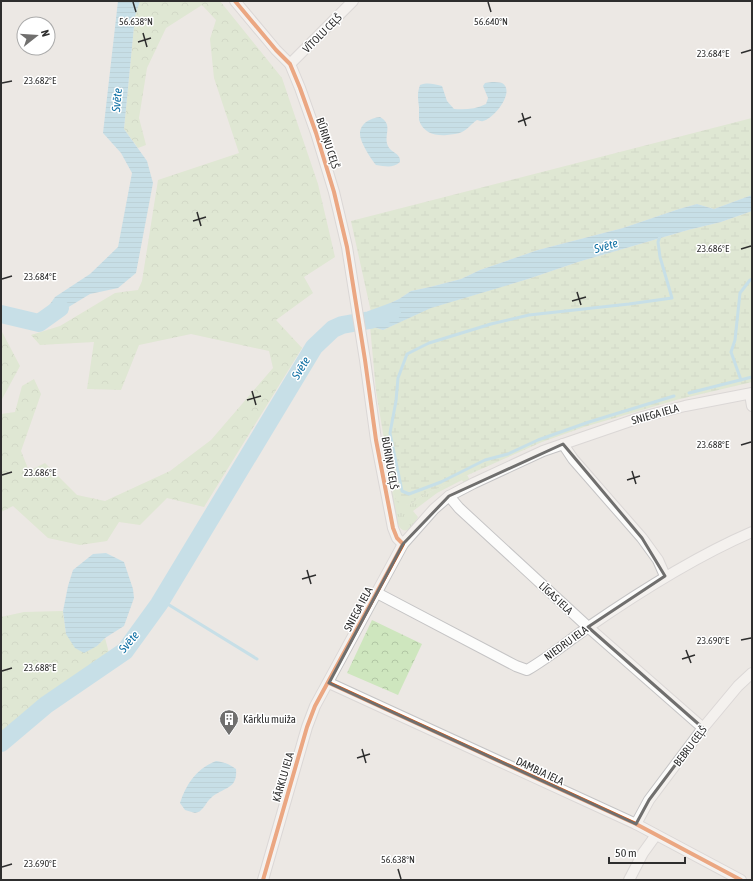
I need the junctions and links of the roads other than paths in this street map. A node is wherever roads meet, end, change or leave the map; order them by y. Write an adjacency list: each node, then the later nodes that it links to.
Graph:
1 (235, 1): 3 (street, BŪRIŅU CEĻŠ)
2 (354, 1): 3 (street, VĪTOLU CEĻŠ)
3 (290, 64): 9 (street, BŪRIŅU CEĻŠ)
4 (751, 393): 5 (street, SNIEGA IELA); 6 (street, SNIEGA IELA)
5 (752, 406)
6 (563, 444): 7 (street, SNIEGA IELA); 10 (street)
7 (450, 496): 9 (street, SNIEGA IELA); 12 (street, LĪGAS IELA)
8 (752, 532): 10 (street, NIEDRU IELA)
9 (403, 544): 11 (street, SNIEGA IELA)
10 (665, 576): 12 (street, NIEDRU IELA)
11 (377, 593): 12 (street, NIEDRU IELA); 14 (street, SNIEGA IELA)
12 (588, 627): 15 (street, LĪGAS IELA)
13 (752, 673): 15 (street, BEBRU CEĻŠ)
14 (329, 683): 16 (street, DAMBJA IELA); 18 (street, KĀRKLU IELA)
15 (703, 728): 16 (street, BEBRU CEĻŠ)
16 (636, 824): 17 (street, DAMBJA IELA)
17 (656, 835): 19 (street); 20 (street, DAMBJA IELA)
18 (263, 880)
19 (629, 880)
20 (741, 880)

